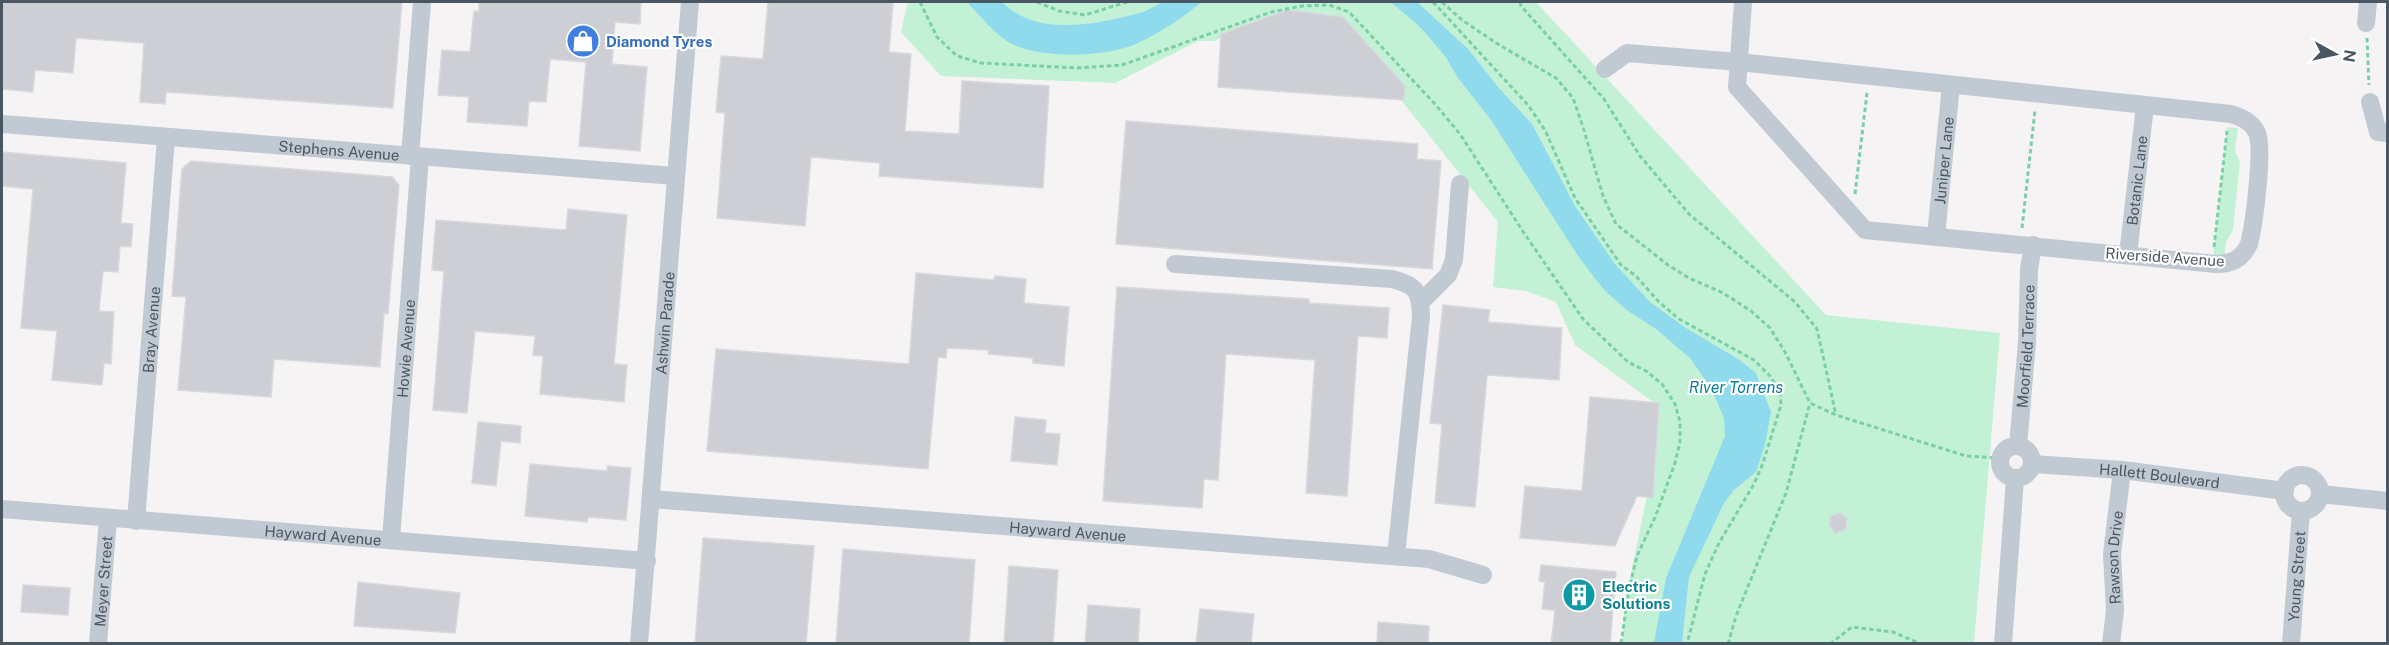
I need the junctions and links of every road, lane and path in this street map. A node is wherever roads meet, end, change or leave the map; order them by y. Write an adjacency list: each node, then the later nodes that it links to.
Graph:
1 (422, 2): 23 (street, Howie Avenue)
2 (690, 2): 24 (street, Ashwin Parade)
3 (920, 2): 54 (path)
4 (1037, 2): 5 (path)
5 (1126, 2)
6 (1433, 2): 55 (path)
7 (1442, 2): 33 (path)
8 (1521, 2): 34 (path)
9 (1743, 2): 12 (street)
10 (2368, 2): 11 (street)
11 (2366, 23): 17 (path)
12 (1739, 62): 13 (street); 14 (street, Riverside Avenue); 26 (street, Riverside Avenue)
13 (1605, 69)
14 (1869, 76): 15 (street, Riverside Avenue); 26 (path)
15 (1951, 85): 16 (street, Riverside Avenue); 27 (street, Juniper Lane)
16 (2036, 93): 18 (street, Riverside Avenue); 28 (path)
17 (2370, 102): 21 (street)
18 (2145, 105): 19 (street, Riverside Avenue); 29 (street, Botanic Lane)
19 (2228, 114): 30 (path); 30 (street, Riverside Avenue)
20 (2, 124): 22 (street, Stephens Avenue)
21 (2388, 133)
22 (166, 138): 23 (street, Stephens Avenue); 47 (street, Bray Avenue)
23 (415, 156): 24 (street, Stephens Avenue); 48 (street, Howie Avenue)
24 (675, 176): 42 (street, Ashwin Parade)
25 (1460, 184): 32 (street)
26 (1853, 216): 27 (street, Riverside Avenue)
27 (1936, 236): 28 (street, Riverside Avenue)
28 (2026, 245): 29 (street, Riverside Avenue); 35 (street, Moorfield Terrace)
29 (2128, 255): 30 (street, Riverside Avenue)
30 (2212, 263)
31 (1175, 264): 32 (street)
32 (1421, 303): 49 (street)
33 (1810, 403): 34 (path); 56 (path)
34 (1836, 415): 36 (path)
35 (2018, 446): 36 (street); 37 (street)
36 (2000, 458): 39 (street)
37 (2032, 464): 38 (street, Hallett Boulevard); 39 (street)
38 (2122, 470): 40 (street, Hallett Boulevard); 60 (street, Rawson Drive)
39 (2015, 479): 59 (street)
40 (2285, 491): 41 (street); 45 (street)
41 (2320, 494): 43 (street); 45 (street)
42 (651, 499): 49 (street, Hayward Avenue); 50 (street, Ashwin Parade)
43 (2388, 501)
44 (2, 509): 46 (street, Hayward Avenue)
45 (2301, 510): 61 (street, Young Street)
46 (108, 518): 47 (street, Hayward Avenue); 52 (street, Meyer Street)
47 (136, 521): 48 (street, Hayward Avenue)
48 (391, 540): 50 (street, Hayward Avenue)
49 (1396, 556): 51 (street, Hayward Avenue)
50 (647, 561): 53 (street, Ashwin Parade)
51 (1483, 575)
52 (98, 644)
53 (639, 644)
54 (1622, 644)
55 (1687, 644)
56 (1728, 644)
57 (1830, 644): 58 (path)
58 (1922, 644)
59 (2003, 644)
60 (2110, 644)
61 (2291, 644)

